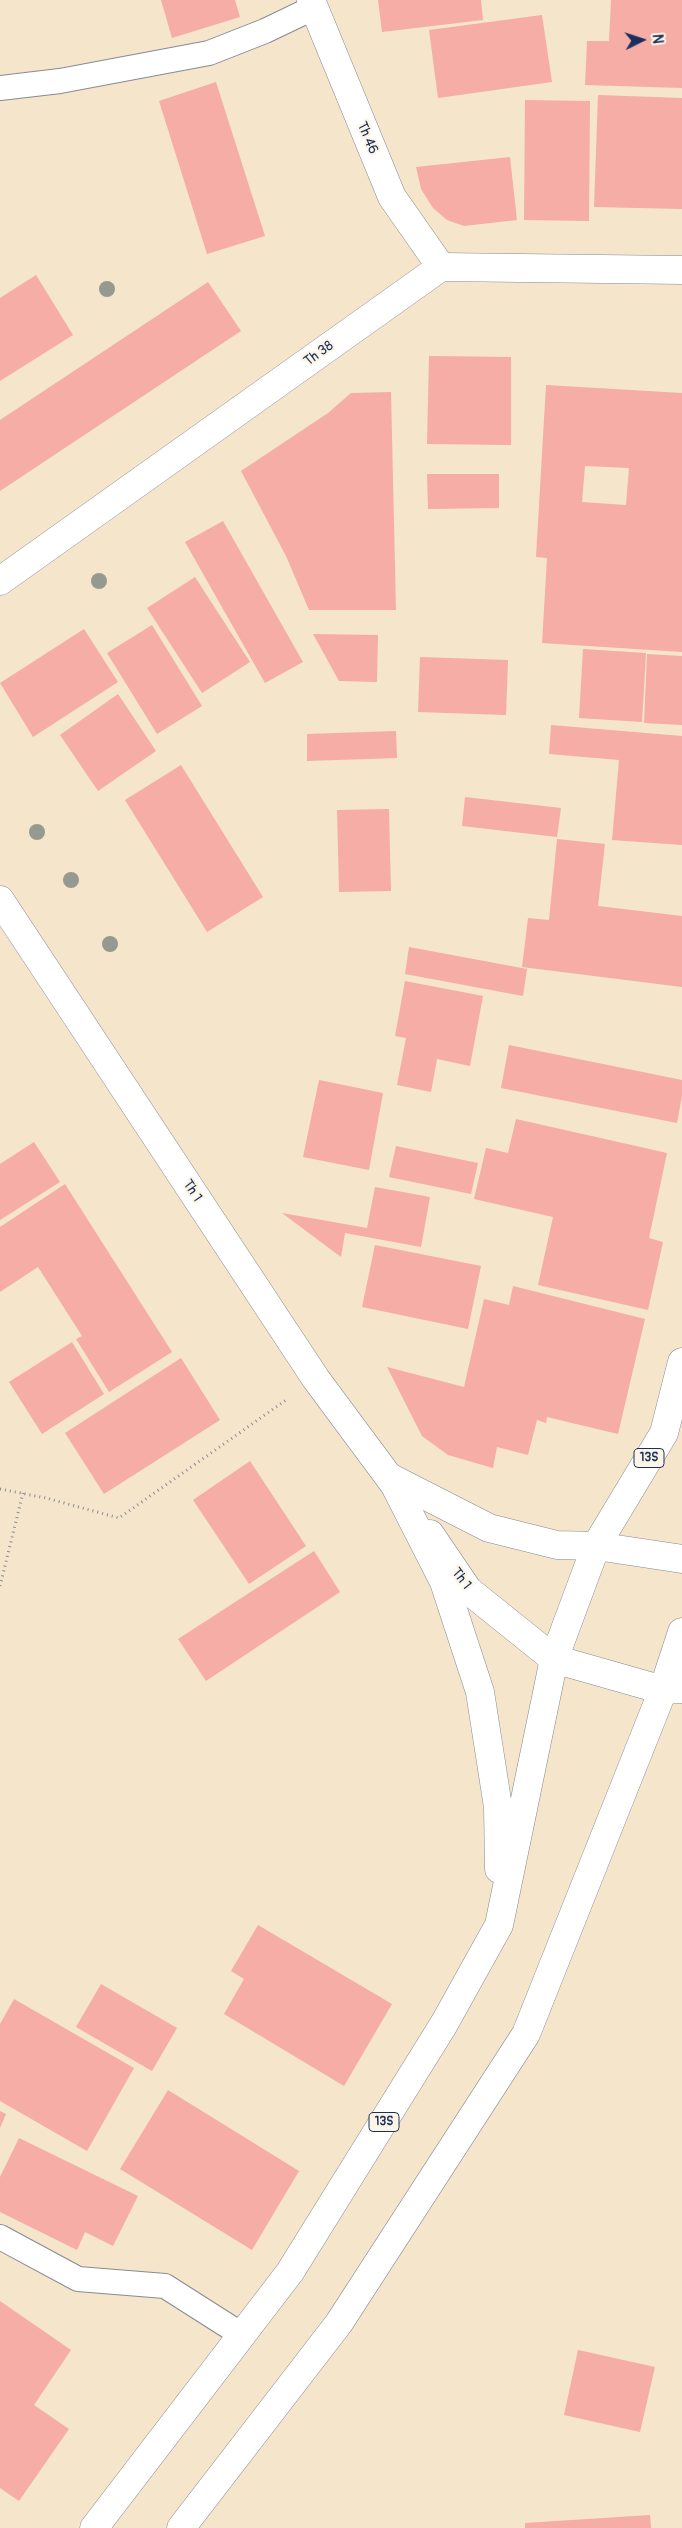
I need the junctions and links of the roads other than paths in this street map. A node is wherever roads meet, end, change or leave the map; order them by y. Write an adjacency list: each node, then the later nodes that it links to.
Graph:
1 (312, 4): 2 (lane); 3 (main road, Th 46)
2 (0, 88)
3 (441, 267): 4 (main road); 5 (main road, Th 38)
4 (682, 270)
5 (0, 581)
6 (0, 900): 8 (main road, Th 1)
7 (682, 1362): 9 (main road, 13S)
8 (391, 1478): 9 (main road, Th 1); 12 (main road, Th 1); 14 (main road)
9 (596, 1546): 10 (main road, Th 1); 12 (main road, 13S)
10 (682, 1560)
11 (682, 1632): 13 (main road)
12 (554, 1660): 13 (main road); 14 (main road, 13S)
13 (673, 1690): 18 (main road)
14 (499, 1924): 16 (main road, 13S)
15 (0, 2237): 16 (lane)
16 (242, 2335): 17 (main road, 13S)
17 (94, 2528)
18 (181, 2528)

